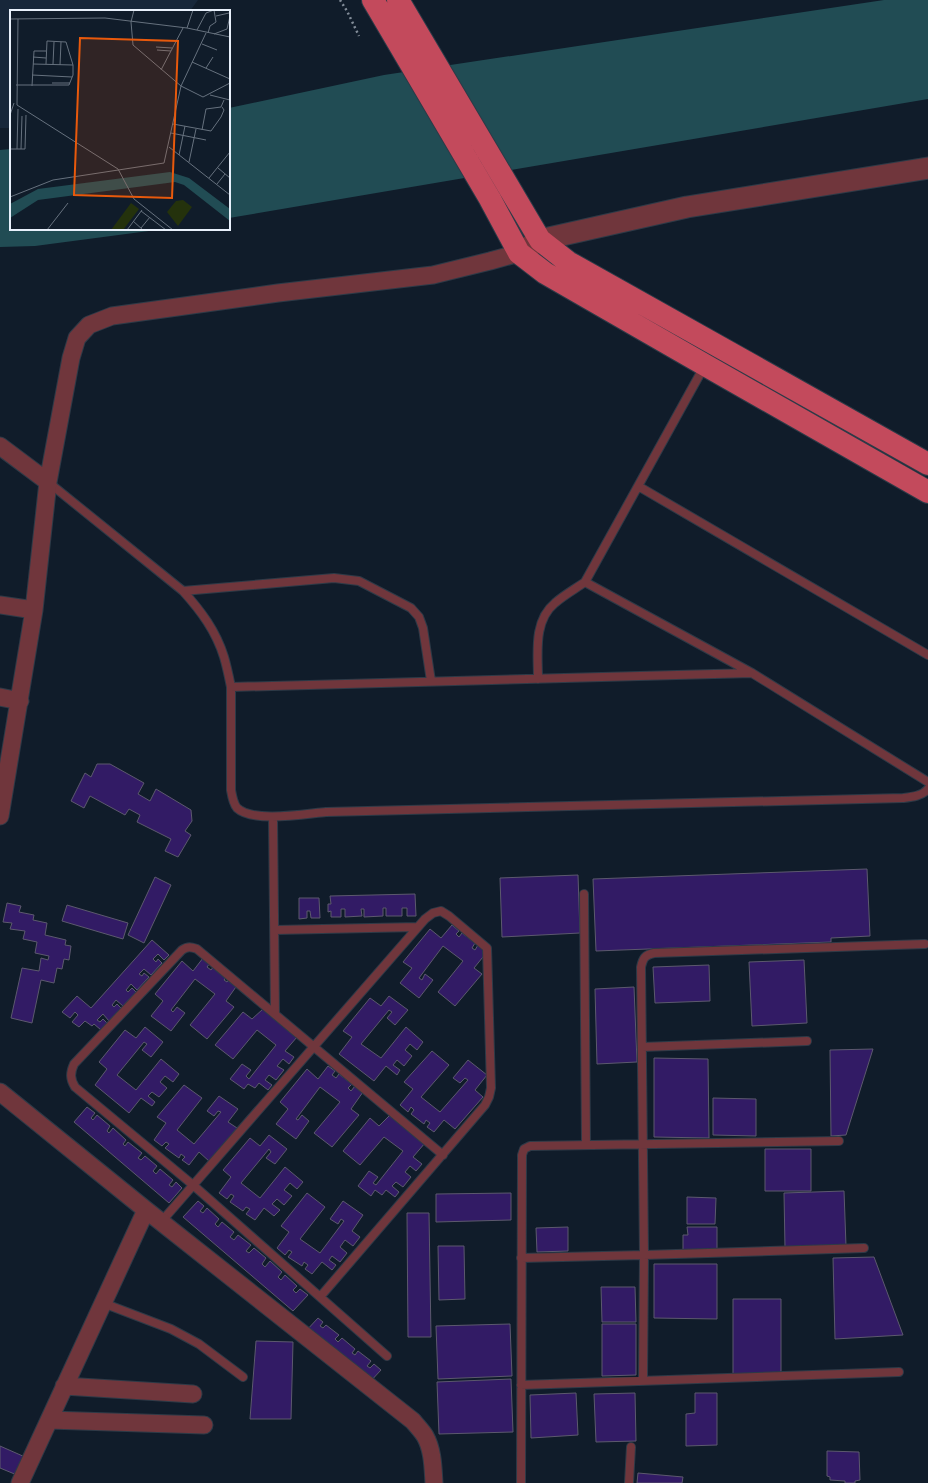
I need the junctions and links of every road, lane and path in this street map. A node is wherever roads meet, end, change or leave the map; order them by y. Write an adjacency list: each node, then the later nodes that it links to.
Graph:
1 (340, 0): 4 (path)
2 (373, 0): 7 (main road)
3 (398, 0): 6 (main road)
4 (359, 36)
5 (928, 168): 6 (street)
6 (540, 240): 7 (street); 10 (main road)
7 (519, 253): 8 (main road); 11 (street)
8 (705, 366): 12 (lane); 13 (main road)
9 (0, 446): 11 (street)
10 (928, 464)
11 (48, 482): 15 (lane); 17 (street)
12 (638, 486): 14 (lane); 18 (lane)
13 (928, 492)
14 (585, 582): 19 (lane); 20 (lane)
15 (183, 591): 21 (lane); 22 (lane)
16 (0, 605): 17 (street)
17 (34, 610): 24 (street)
18 (928, 656)
19 (752, 673): 20 (lane); 25 (lane)
20 (538, 678): 21 (lane)
21 (431, 681): 22 (lane)
22 (231, 687): 28 (lane)
23 (0, 697): 24 (street)
24 (20, 701): 27 (street)
25 (928, 782)
26 (928, 789): 28 (lane)
27 (0, 816)
28 (273, 817): 31 (lane)
29 (584, 894): 40 (lane)
30 (418, 927): 31 (lane); 35 (lane); 41 (lane)
31 (275, 930): 33 (lane)
32 (924, 944): 36 (lane)
33 (275, 1014): 35 (lane); 42 (lane)
34 (807, 1041): 36 (lane)
35 (314, 1047): 41 (lane); 42 (lane)
36 (642, 1047): 39 (lane)
37 (0, 1092): 43 (street)
38 (839, 1141): 39 (lane)
39 (643, 1143): 40 (lane); 46 (lane)
40 (586, 1145): 47 (lane)
41 (443, 1155): 48 (lane)
42 (193, 1185): 44 (lane); 48 (lane)
43 (146, 1210): 44 (street); 49 (street)
44 (161, 1222): 61 (street)
45 (864, 1248): 46 (lane)
46 (644, 1255): 47 (lane); 53 (lane)
47 (521, 1258): 54 (lane)
48 (320, 1297): 50 (lane)
49 (103, 1303): 52 (lane); 55 (street)
50 (387, 1356)
51 (899, 1372): 53 (lane)
52 (243, 1377)
53 (643, 1381): 54 (lane)
54 (522, 1385): 62 (lane)
55 (64, 1386): 56 (street); 57 (street)
56 (193, 1394)
57 (49, 1420): 58 (street); 60 (street)
58 (204, 1426)
59 (631, 1448): 63 (lane)
60 (20, 1483)
61 (434, 1483)
62 (521, 1483)
63 (629, 1483)

